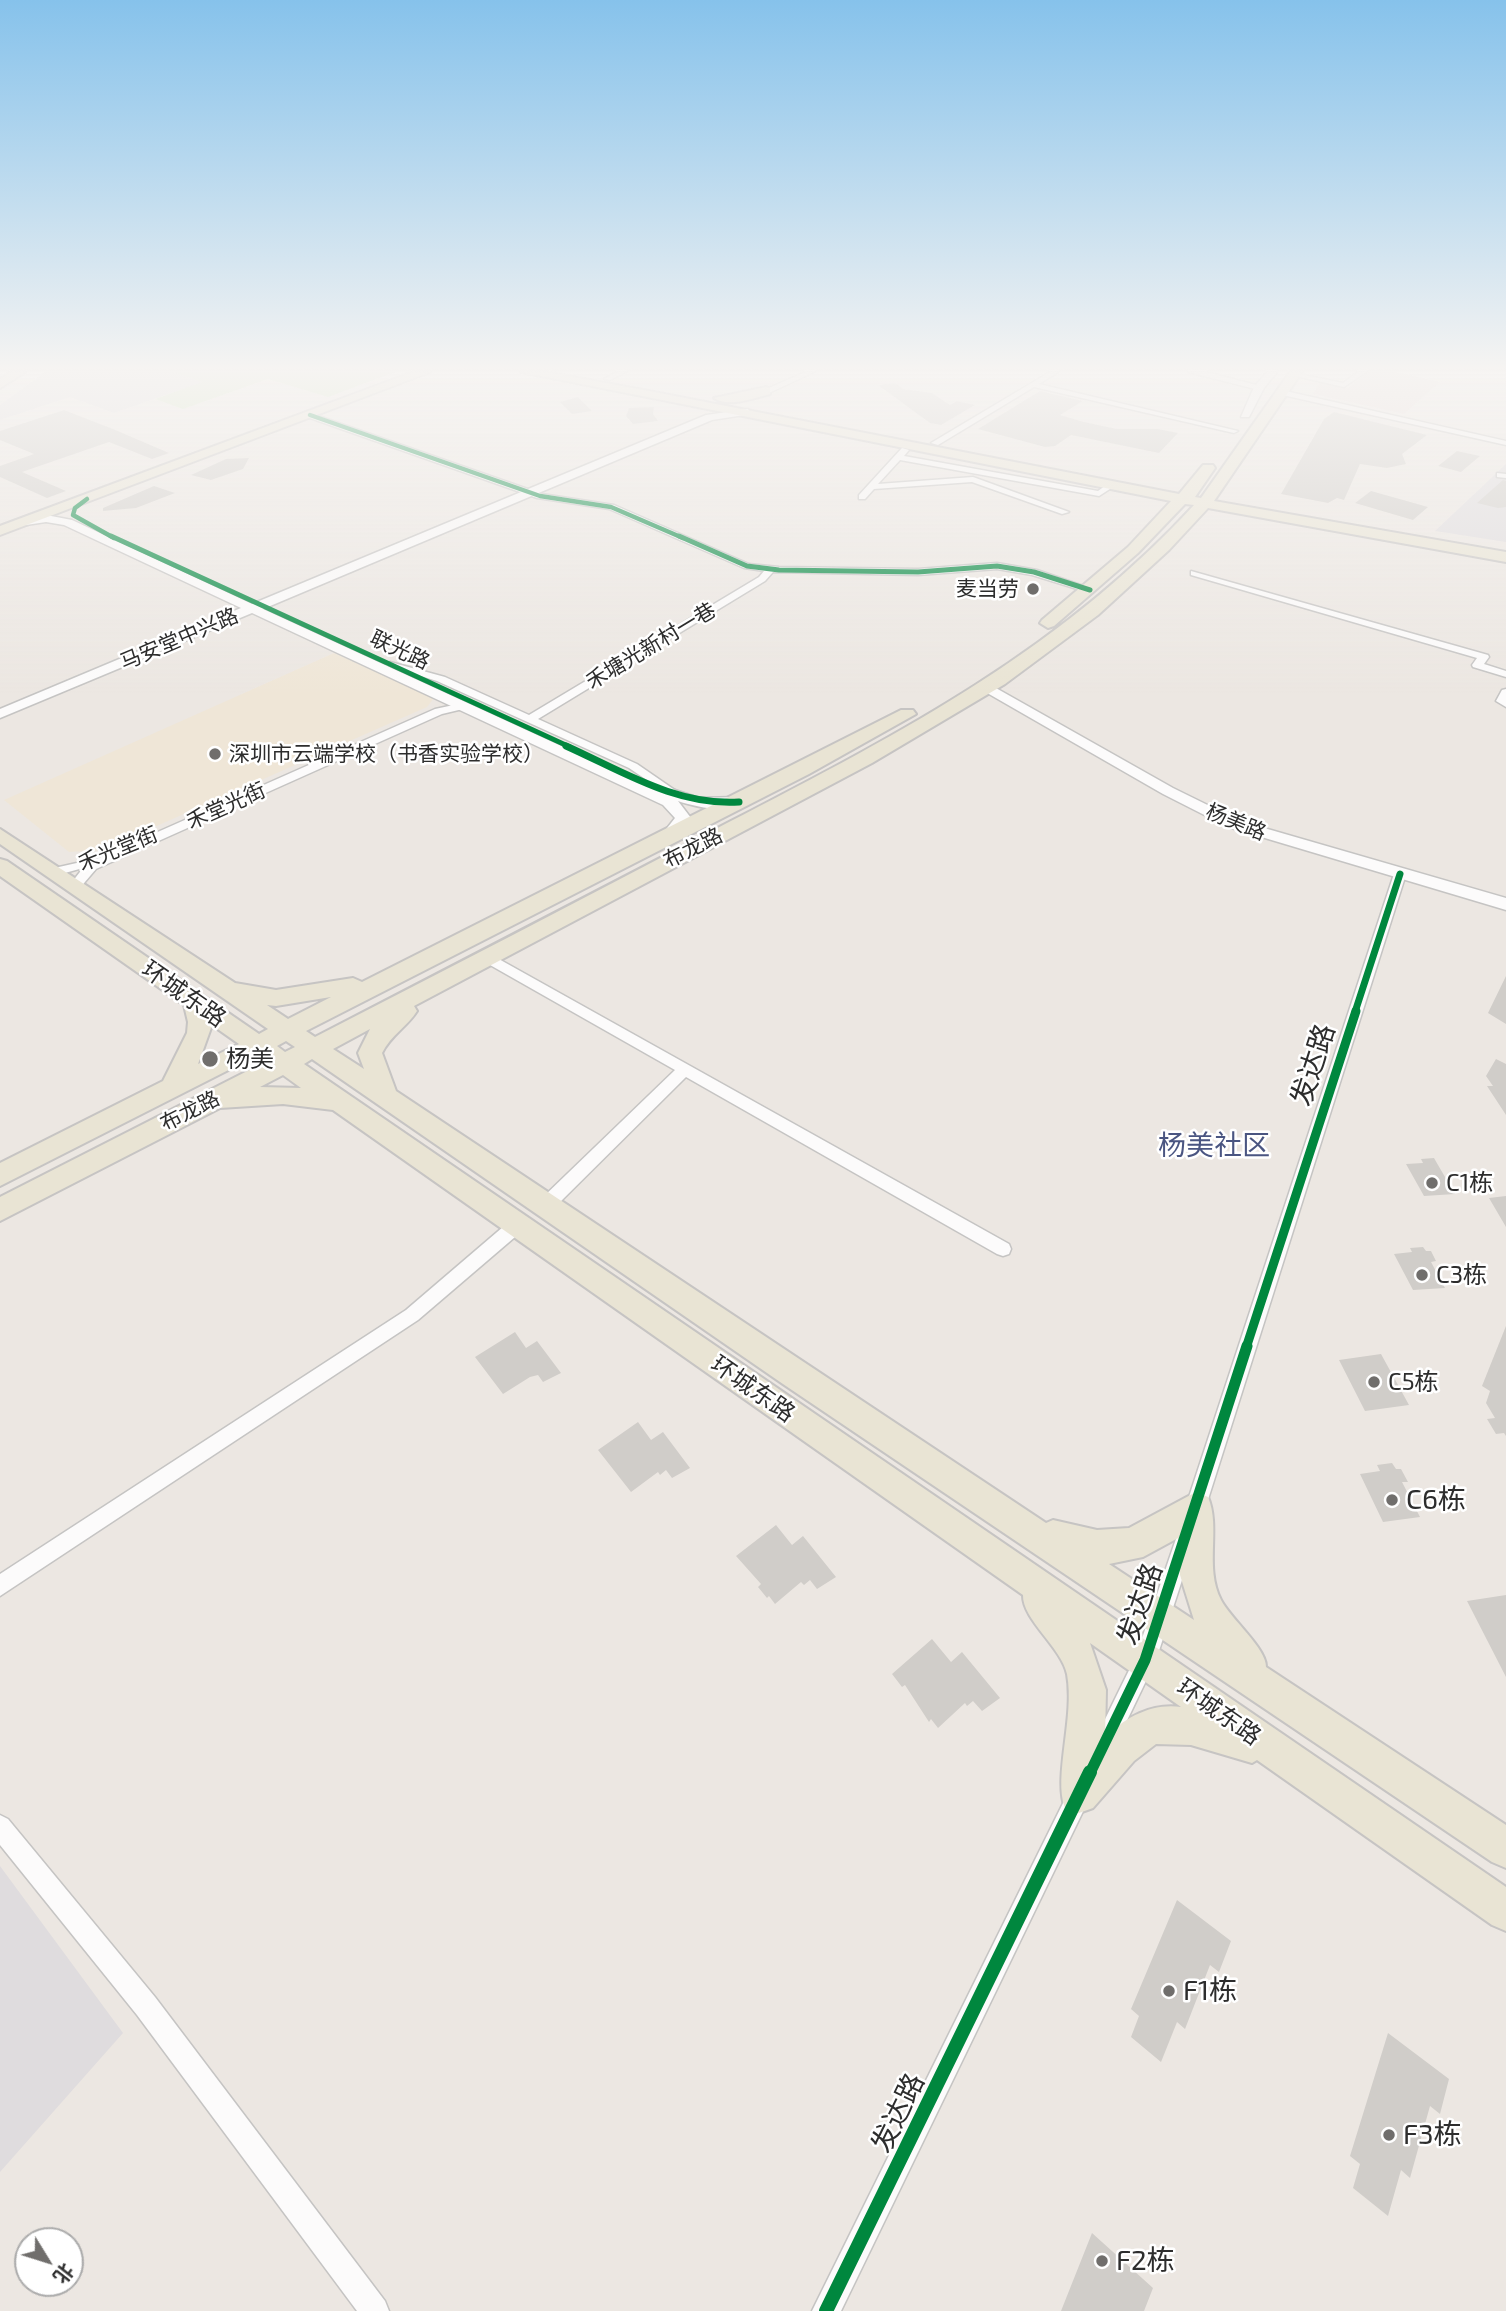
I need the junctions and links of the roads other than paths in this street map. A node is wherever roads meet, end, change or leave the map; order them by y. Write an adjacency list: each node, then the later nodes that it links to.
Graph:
1 (130, 480): 26 (main road)
2 (138, 480): 19 (main road)
3 (495, 480): 17 (street)
4 (553, 480): 17 (street, 马安堂中兴路)
5 (555, 480): 17 (street, 马安堂中兴路)
6 (877, 480): 15 (street)
7 (920, 480): 15 (street)
8 (998, 480): 21 (street)
9 (1074, 480): 14 (main road)
10 (1099, 480): 14 (main road)
11 (1192, 480): 16 (main road)
12 (1220, 480): 20 (main road, 布龙路)
13 (1226, 480): 22 (main road)
14 (1118, 484): 16 (main road); 16 (main road); 25 (main road)
15 (871, 487): 18 (street)
16 (1181, 489): 20 (main road); 25 (main road, 布龙路)
17 (527, 491): 30 (street); 33 (street, 马安堂中兴路)
18 (862, 497)
19 (87, 499): 24 (main road); 33 (street, 联光路)
20 (1206, 501): 22 (main road); 23 (main road); 27 (main road, 布龙路)
21 (1065, 512)
22 (1283, 512): 28 (main road)
23 (1264, 515): 27 (main road); 29 (main road)
24 (26, 522): 26 (main road); 33 (street, 联光路)
25 (1154, 528): 32 (main road, 布龙路)
26 (0, 529)
27 (1177, 532): 36 (main road, 布龙路)
28 (1506, 551)
29 (1506, 557)
30 (770, 570): 32 (street); 43 (street, 禾塘光新村一巷)
31 (1194, 573): 35 (street)
32 (1090, 590): 45 (main road, 布龙路)
33 (253, 606): 34 (street, 联光路); 38 (street, 联光路); 41 (street, 马安堂中兴路); 42 (street, 马安堂中兴路)
34 (390, 665): 43 (street); 44 (street, 联光路)
35 (1506, 674)
36 (987, 687): 50 (street, 杨美路); 53 (main road, 布龙路)
37 (1506, 692): 39 (street)
38 (444, 698): 40 (street, 联光路); 49 (street, 禾光堂街)
39 (1506, 704)
40 (463, 706): 47 (street, 联光路); 51 (street, 禾堂光街)
41 (0, 708)
42 (0, 714)
43 (530, 719): 44 (street)
44 (678, 797): 45 (street, 联光路)
45 (739, 802): 47 (main road, 布龙路)
46 (0, 835): 49 (main road, 环城东路)
47 (668, 837): 54 (main road, 布龙路)
48 (0, 866): 57 (main road, 环城东路)
49 (54, 872): 51 (main road, 环城东路)
50 (1400, 874): 52 (street, 杨美路); 72 (street, 发达路)
51 (75, 886): 56 (main road, 环城东路)
52 (1506, 904)
53 (488, 958): 55 (main road, 布龙路); 62 (street)
54 (376, 983): 56 (main road); 58 (main road, 布龙路)
55 (436, 984): 60 (main road, 布龙路); 64 (main road)
56 (226, 989): 58 (main road, 环城东路)
57 (194, 1000): 59 (main road, 环城东路); 63 (main road)
58 (285, 1029): 59 (main road, 布龙路); 60 (main road, 环城东路)
59 (256, 1044): 61 (main road, 环城东路); 63 (main road, 布龙路)
60 (312, 1048): 61 (main road, 布龙路); 64 (main road, 环城东路)
61 (283, 1063): 65 (main road, 布龙路); 66 (main road, 环城东路)
62 (684, 1070): 68 (street); 71 (street)
63 (173, 1086): 67 (main road, 布龙路)
64 (386, 1097): 68 (main road, 环城东路)
65 (211, 1100): 66 (main road); 69 (main road, 布龙路)
66 (339, 1102): 70 (main road, 环城东路)
67 (0, 1175)
68 (546, 1205): 73 (main road, 环城东路)
69 (0, 1210)
70 (516, 1226): 74 (main road, 环城东路); 75 (street)
71 (1003, 1250)
72 (1196, 1508): 73 (main road); 76 (street, 发达路); 78 (main road)
73 (1028, 1531): 76 (main road, 环城东路)
74 (1013, 1569): 77 (main road, 环城东路); 80 (main road)
75 (0, 1586)
76 (1161, 1618): 77 (street, 发达路); 78 (main road, 环城东路)
77 (1145, 1660): 79 (main road, 环城东路); 80 (street, 发达路)
78 (1292, 1705): 82 (main road, 环城东路)
79 (1278, 1753): 80 (main road); 83 (main road, 环城东路)
80 (1079, 1794): 85 (street, 发达路)
81 (0, 1827): 84 (street)
82 (1506, 1848)
83 (1506, 1911)
84 (375, 2311)
85 (826, 2311)

